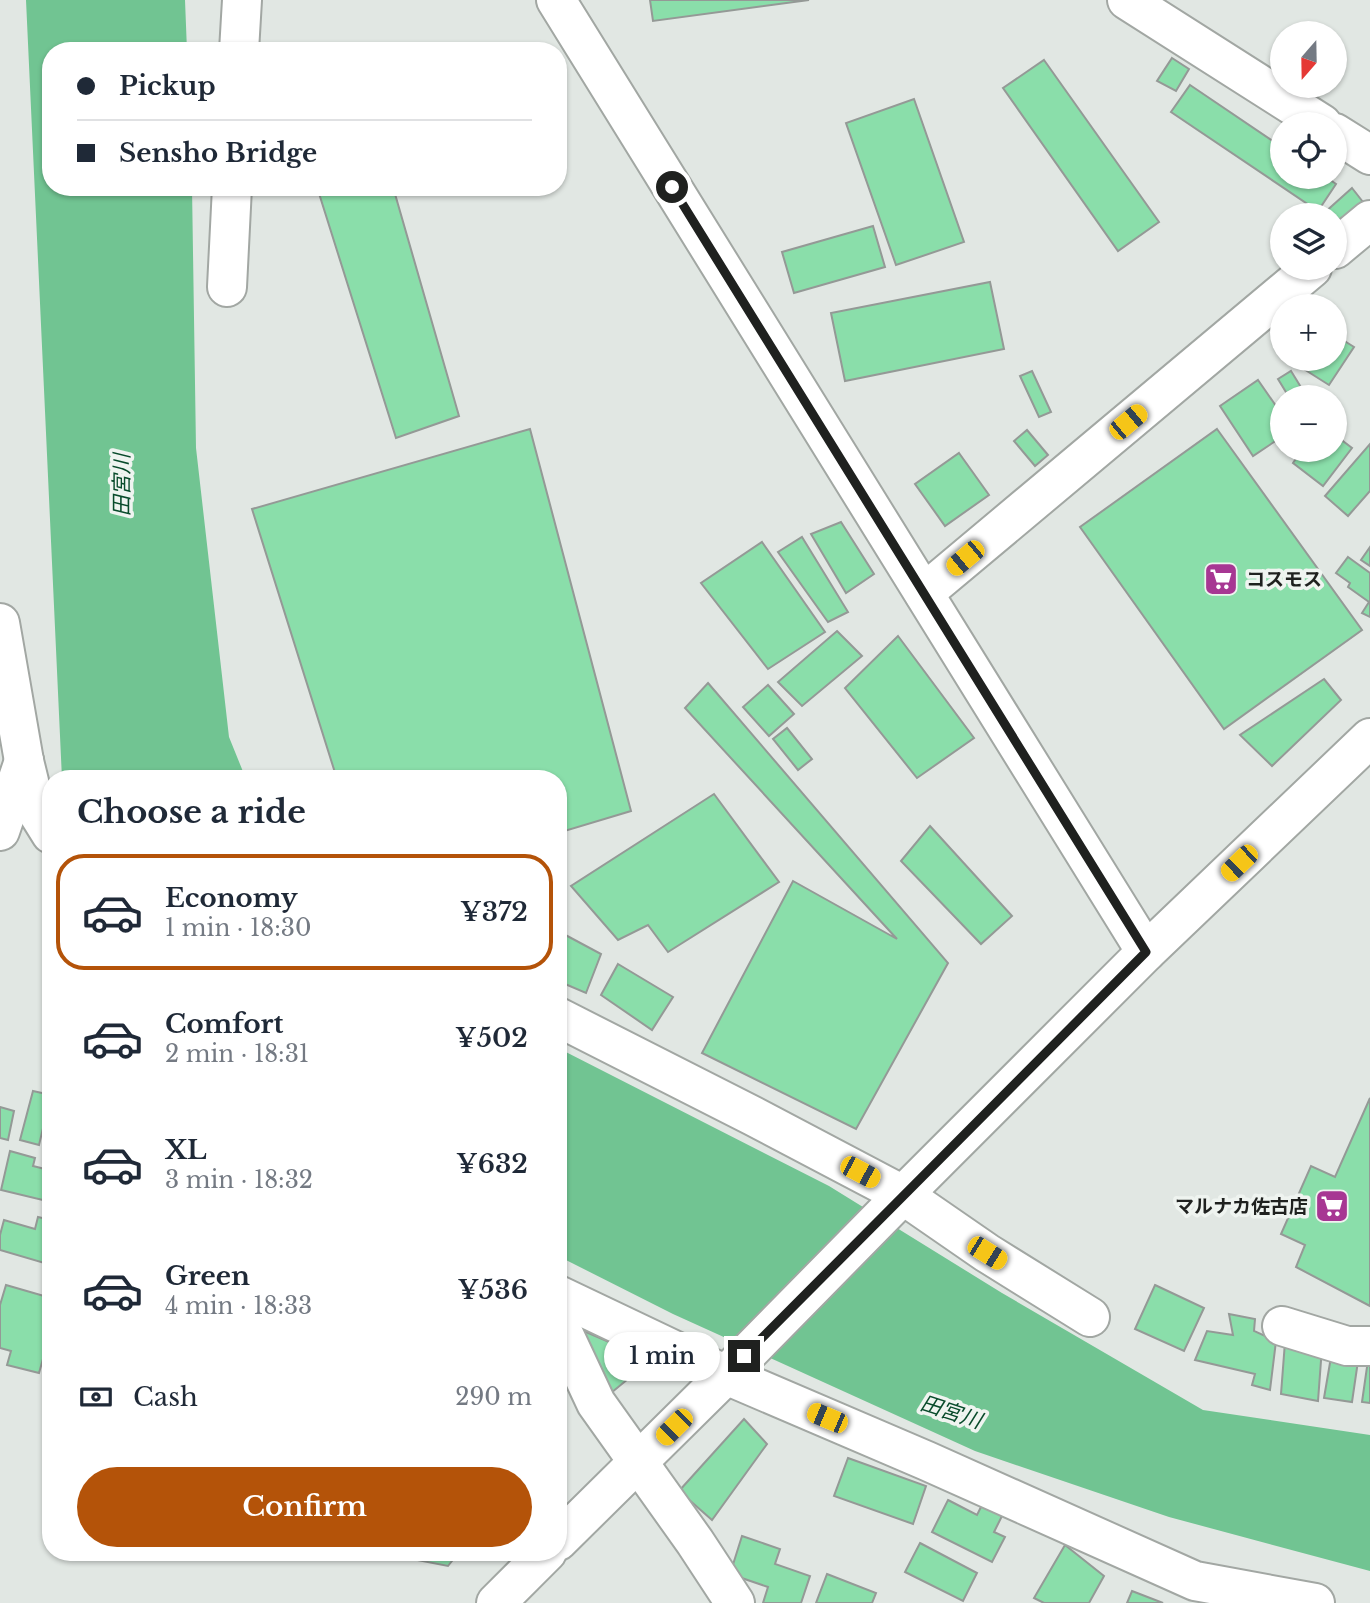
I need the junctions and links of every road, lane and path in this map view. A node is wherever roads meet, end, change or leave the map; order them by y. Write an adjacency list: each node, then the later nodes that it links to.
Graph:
1 (242, 0): 4 (street)
2 (556, 0): 13 (street)
3 (1127, 0): 5 (street)
4 (240, 42)
5 (1303, 112)
6 (1347, 140): 7 (street)
7 (1370, 155)
8 (232, 196): 12 (street)
9 (1370, 219): 10 (street)
10 (1347, 238)
11 (1298, 280): 13 (street)
12 (227, 287)
13 (924, 593): 19 (street)
14 (0, 623): 16 (street)
15 (1370, 738): 19 (street)
16 (24, 761): 17 (street); 18 (street)
17 (42, 820)
18 (0, 831)
19 (1146, 952): 21 (street)
20 (567, 1022): 21 (street)
21 (903, 1195): 23 (street); 27 (street)
22 (567, 1299): 27 (street)
23 (1090, 1317)
24 (1282, 1326): 26 (street)
25 (567, 1341): 28 (street)
26 (1370, 1346)
27 (735, 1365): 28 (street); 33 (street)
28 (639, 1461): 29 (street); 32 (street)
29 (567, 1532)
30 (538, 1561): 31 (street)
31 (496, 1603)
32 (735, 1603)
33 (1315, 1603)

